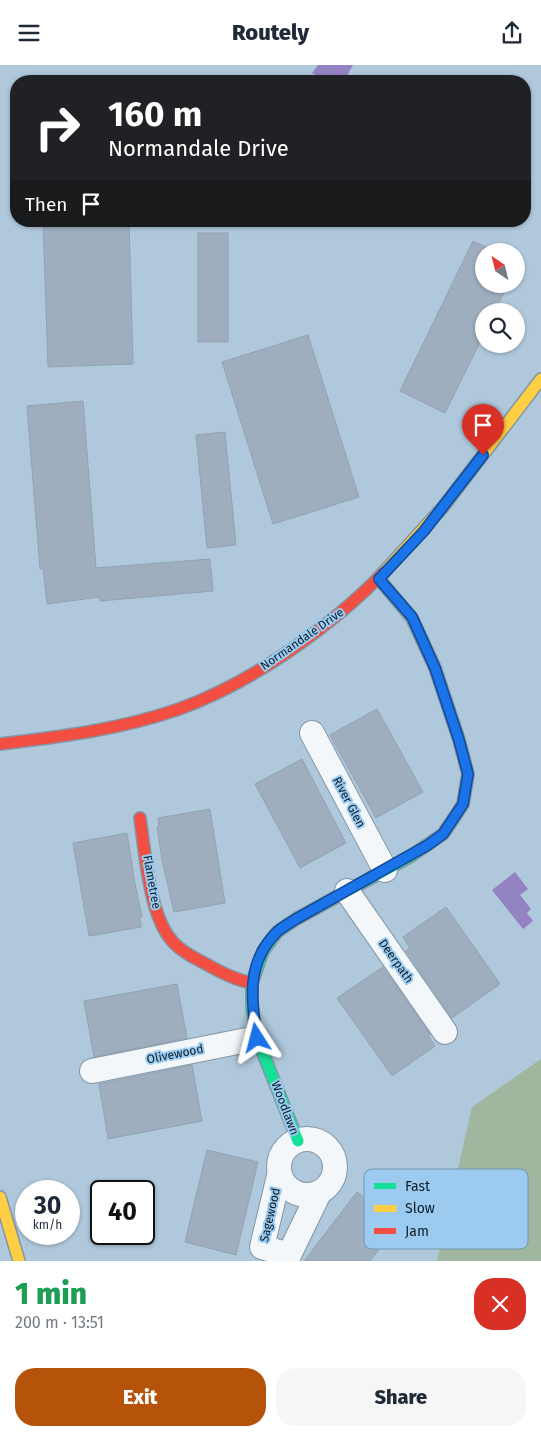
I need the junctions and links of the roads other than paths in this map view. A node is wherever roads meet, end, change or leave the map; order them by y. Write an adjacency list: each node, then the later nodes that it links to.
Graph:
1 (541, 379): 2 (street, Normandale Drive)
2 (379, 579): 4 (street, Normandale Drive); 6 (street, Woodlawn)
3 (312, 733): 6 (street, River Glen)
4 (0, 744)
5 (140, 818): 8 (street, Flametree)
6 (386, 870): 7 (street, Woodlawn)
7 (347, 891): 8 (street, Woodlawn); 9 (street, Deerpath)
8 (252, 983): 10 (street, Woodlawn)
9 (445, 1032)
10 (257, 1038): 11 (street, Olivewood); 12 (street, Woodlawn)
11 (92, 1071)
12 (298, 1141): 13 (street, Sagewood); 14 (street, Sagewood)
13 (280, 1176): 14 (street, Sagewood); 14 (street, Sagewood)
14 (319, 1193)
15 (0, 1197): 16 (street)
16 (19, 1261)

